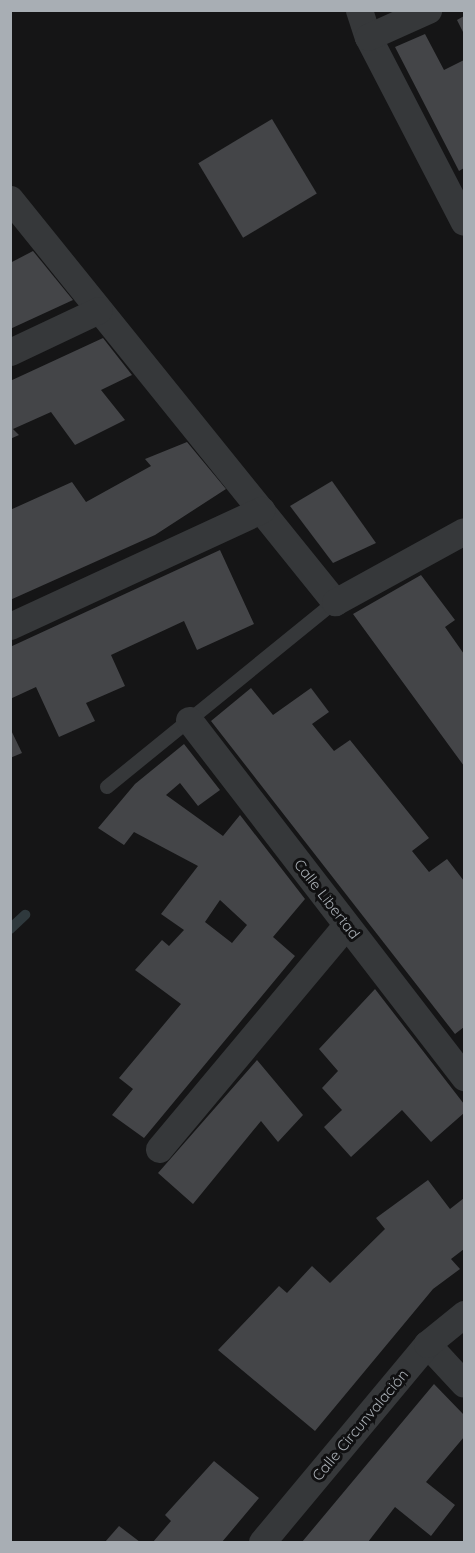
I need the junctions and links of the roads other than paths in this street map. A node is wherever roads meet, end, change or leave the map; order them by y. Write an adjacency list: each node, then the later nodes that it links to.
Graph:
1 (359, 10): 3 (street)
2 (428, 10): 3 (street)
3 (368, 37): 5 (street)
4 (10, 200): 6 (street)
5 (465, 222)
6 (99, 310): 7 (street); 8 (street)
7 (10, 352)
8 (261, 510): 10 (street); 11 (street)
9 (465, 531): 10 (street)
10 (335, 602): 12 (lane)
11 (10, 627)
12 (189, 720): 13 (lane); 14 (street, Calle Libertad)
13 (107, 787)
14 (346, 925): 15 (street, Calle Libertad); 16 (street)
15 (465, 1077)
16 (159, 1149)
17 (465, 1314): 18 (street, Calle Circunvalación)
18 (427, 1344): 19 (street); 20 (street, Calle Circunvalación)
19 (465, 1384)
20 (262, 1542)

